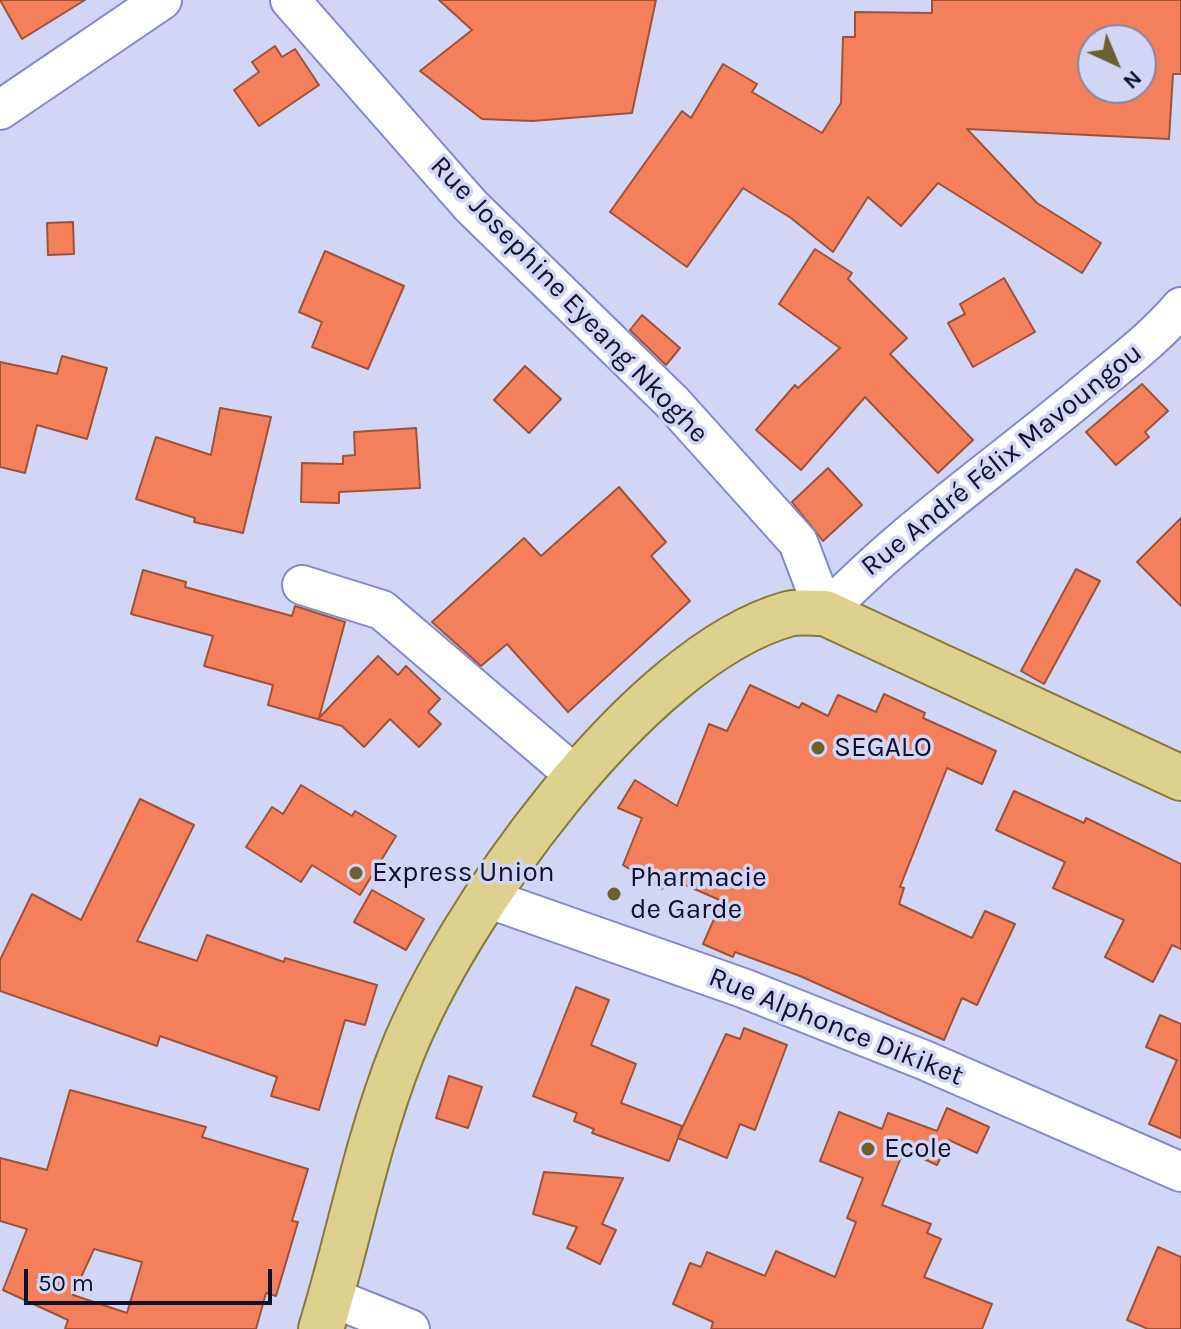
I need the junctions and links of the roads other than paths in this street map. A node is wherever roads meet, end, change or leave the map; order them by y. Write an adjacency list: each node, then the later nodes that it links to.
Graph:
1 (162, 0): 3 (street)
2 (290, 0): 6 (street, Rue Josephine Eyeang Nkoghe)
3 (0, 110)
4 (1181, 307): 6 (street, Rue André Félix Mavoungou)
5 (302, 585): 7 (street)
6 (825, 613): 7 (main road); 8 (main road)
7 (575, 775): 9 (main road)
8 (1181, 778)
9 (484, 897): 10 (street, Rue Alphonce Dikiket); 11 (main road)
10 (1181, 1172)
11 (326, 1313): 12 (street)
12 (410, 1329)

